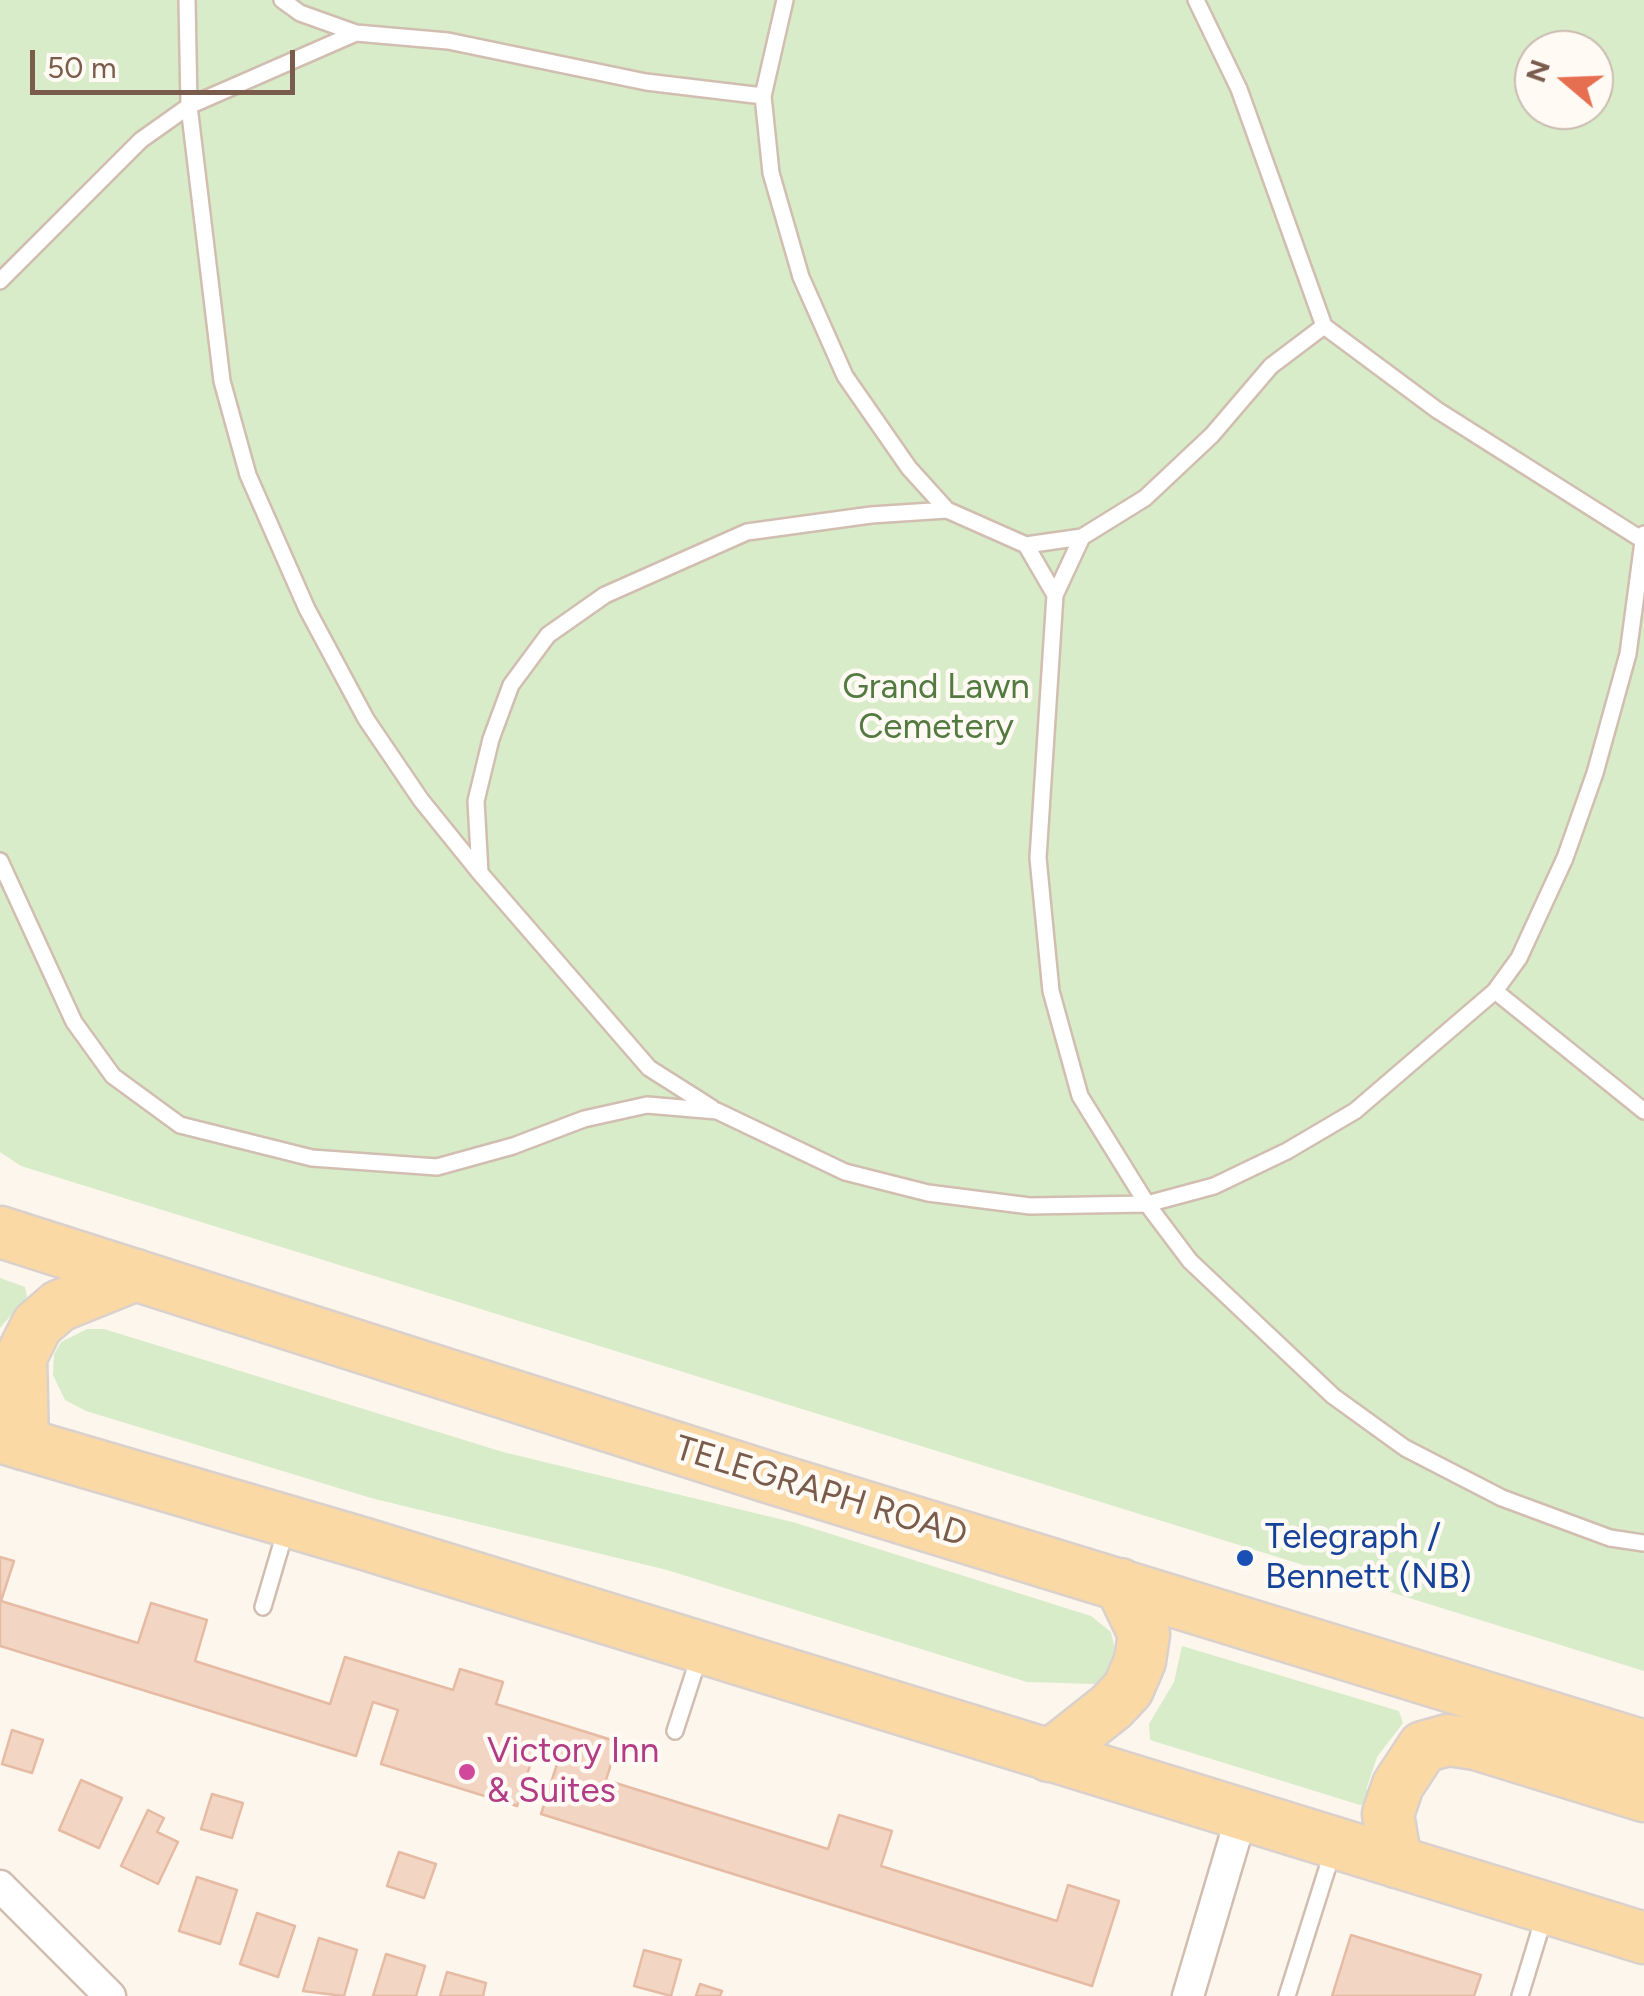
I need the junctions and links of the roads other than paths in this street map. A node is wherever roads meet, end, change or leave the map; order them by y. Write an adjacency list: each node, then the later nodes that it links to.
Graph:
1 (188, 0): 7 (lane)
2 (282, 0): 5 (lane)
3 (785, 0): 6 (lane)
4 (1196, 0): 9 (lane)
5 (356, 34): 6 (lane); 7 (lane)
6 (764, 96): 10 (lane)
7 (189, 106): 8 (lane); 16 (lane)
8 (0, 281)
9 (1324, 326): 11 (lane); 12 (lane)
10 (947, 510): 13 (lane); 16 (lane)
11 (1082, 537): 13 (lane); 14 (lane)
12 (1643, 538): 17 (lane)
13 (1026, 545): 14 (lane)
14 (1055, 595): 20 (lane)
15 (0, 862): 18 (lane)
16 (480, 873): 18 (lane)
17 (1495, 991): 19 (lane); 20 (lane)
18 (717, 1111): 20 (lane)
19 (1644, 1112)
20 (1147, 1204): 25 (lane)
21 (0, 1232): 22 (main road, TELEGRAPH ROAD)
22 (136, 1275): 23 (main road); 26 (main road, TELEGRAPH ROAD)
23 (11, 1440): 24 (main road)
24 (288, 1522): 27 (lane); 28 (main road)
25 (1644, 1543)
26 (1120, 1584): 30 (main road, TELEGRAPH ROAD); 31 (main road)
27 (263, 1607)
28 (702, 1650): 29 (lane); 31 (main road)
29 (674, 1731)
30 (1644, 1746)
31 (1049, 1756): 33 (main road)
32 (1644, 1796): 35 (main road)
33 (1242, 1814): 34 (main road); 40 (street)
34 (1336, 1844): 35 (main road); 41 (lane)
35 (1396, 1862): 37 (main road)
36 (0, 1886): 39 (street)
37 (1547, 1908): 38 (main road); 42 (lane)
38 (1644, 1938)
39 (110, 1996)
40 (1188, 1996)
41 (1288, 1996)
42 (1520, 1996)

